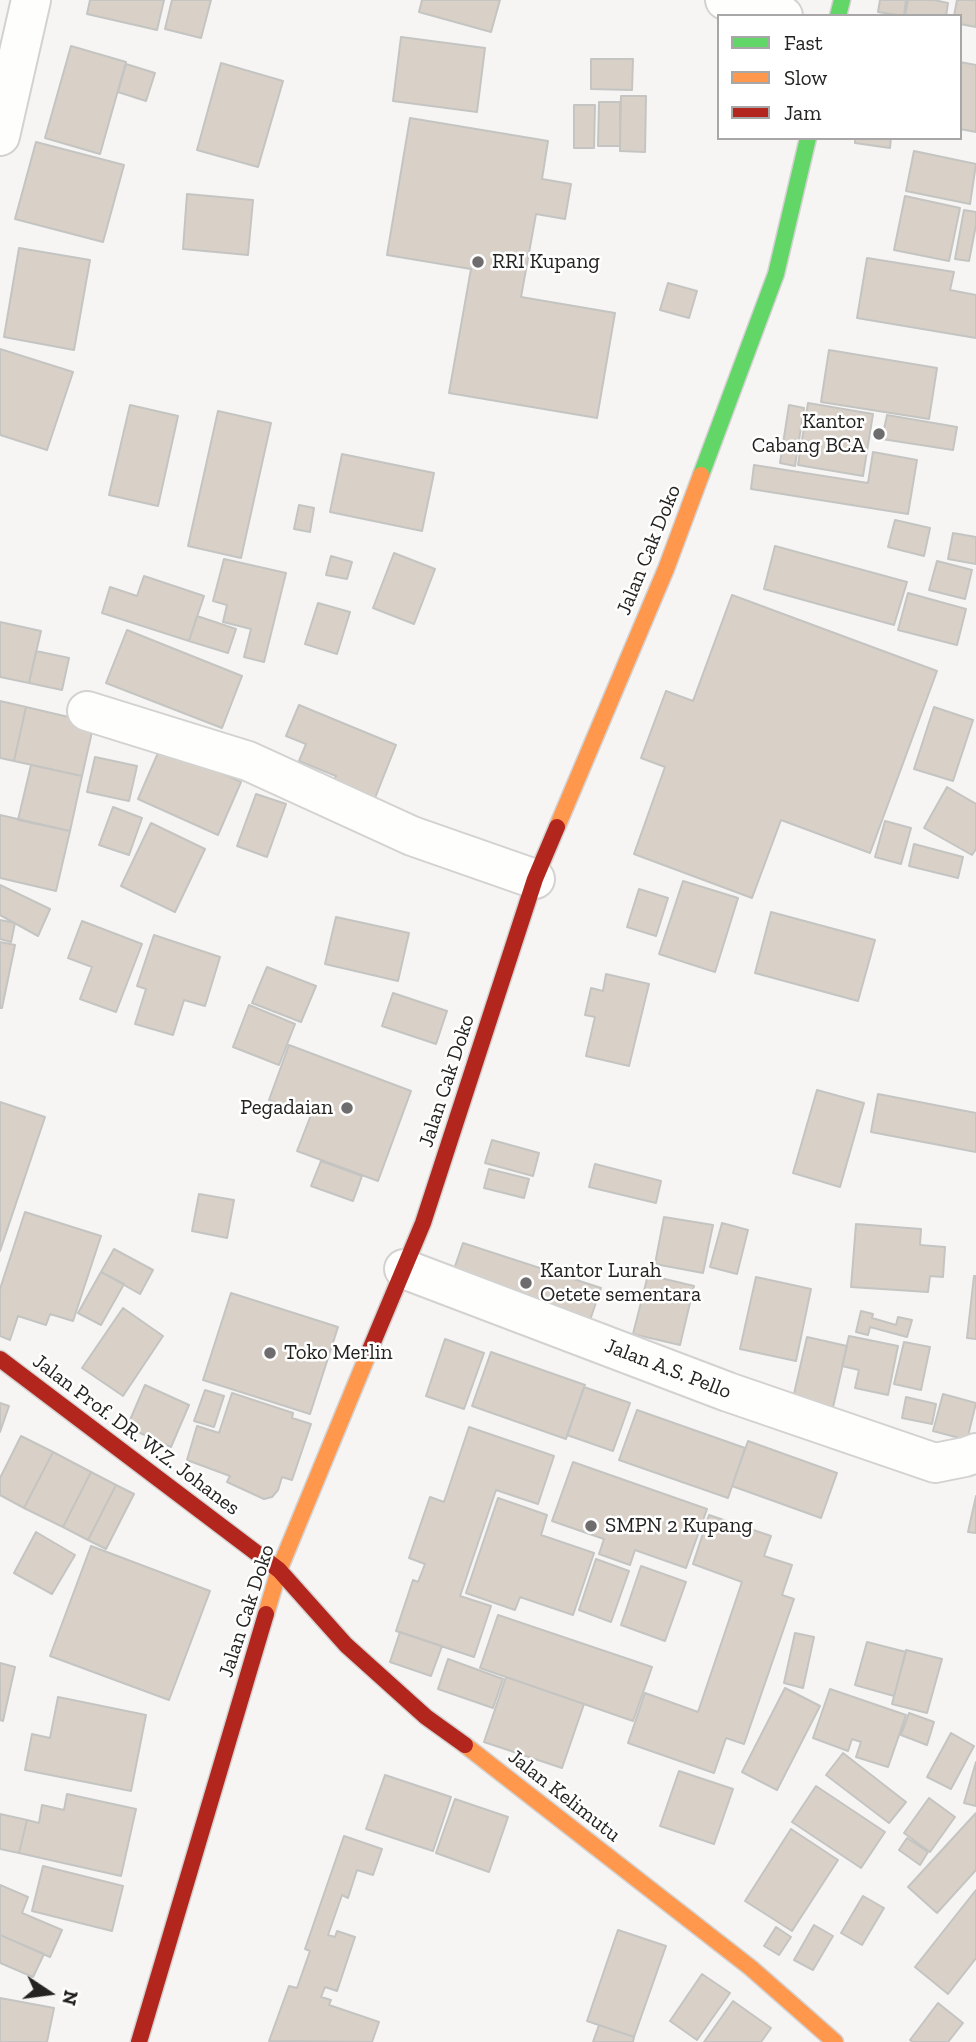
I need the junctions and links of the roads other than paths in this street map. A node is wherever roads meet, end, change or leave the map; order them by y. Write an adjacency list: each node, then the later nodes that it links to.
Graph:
1 (32, 0): 4 (street)
2 (725, 0): 3 (street)
3 (776, 14)
4 (0, 136)
5 (808, 140): 7 (main road, Jalan Cak Doko)
6 (87, 711): 7 (street)
7 (535, 879): 8 (main road, Jalan Cak Doko)
8 (404, 1269): 10 (street, Jalan A.S. Pello); 11 (main road, Jalan Cak Doko)
9 (0, 1359): 11 (main road, Jalan Prof. DR. W.Z. Johanes)
10 (976, 1452)
11 (279, 1570): 12 (main road, Jalan Cak Doko); 13 (main road, Jalan Kelimutu)
12 (139, 2042)
13 (835, 2042)

